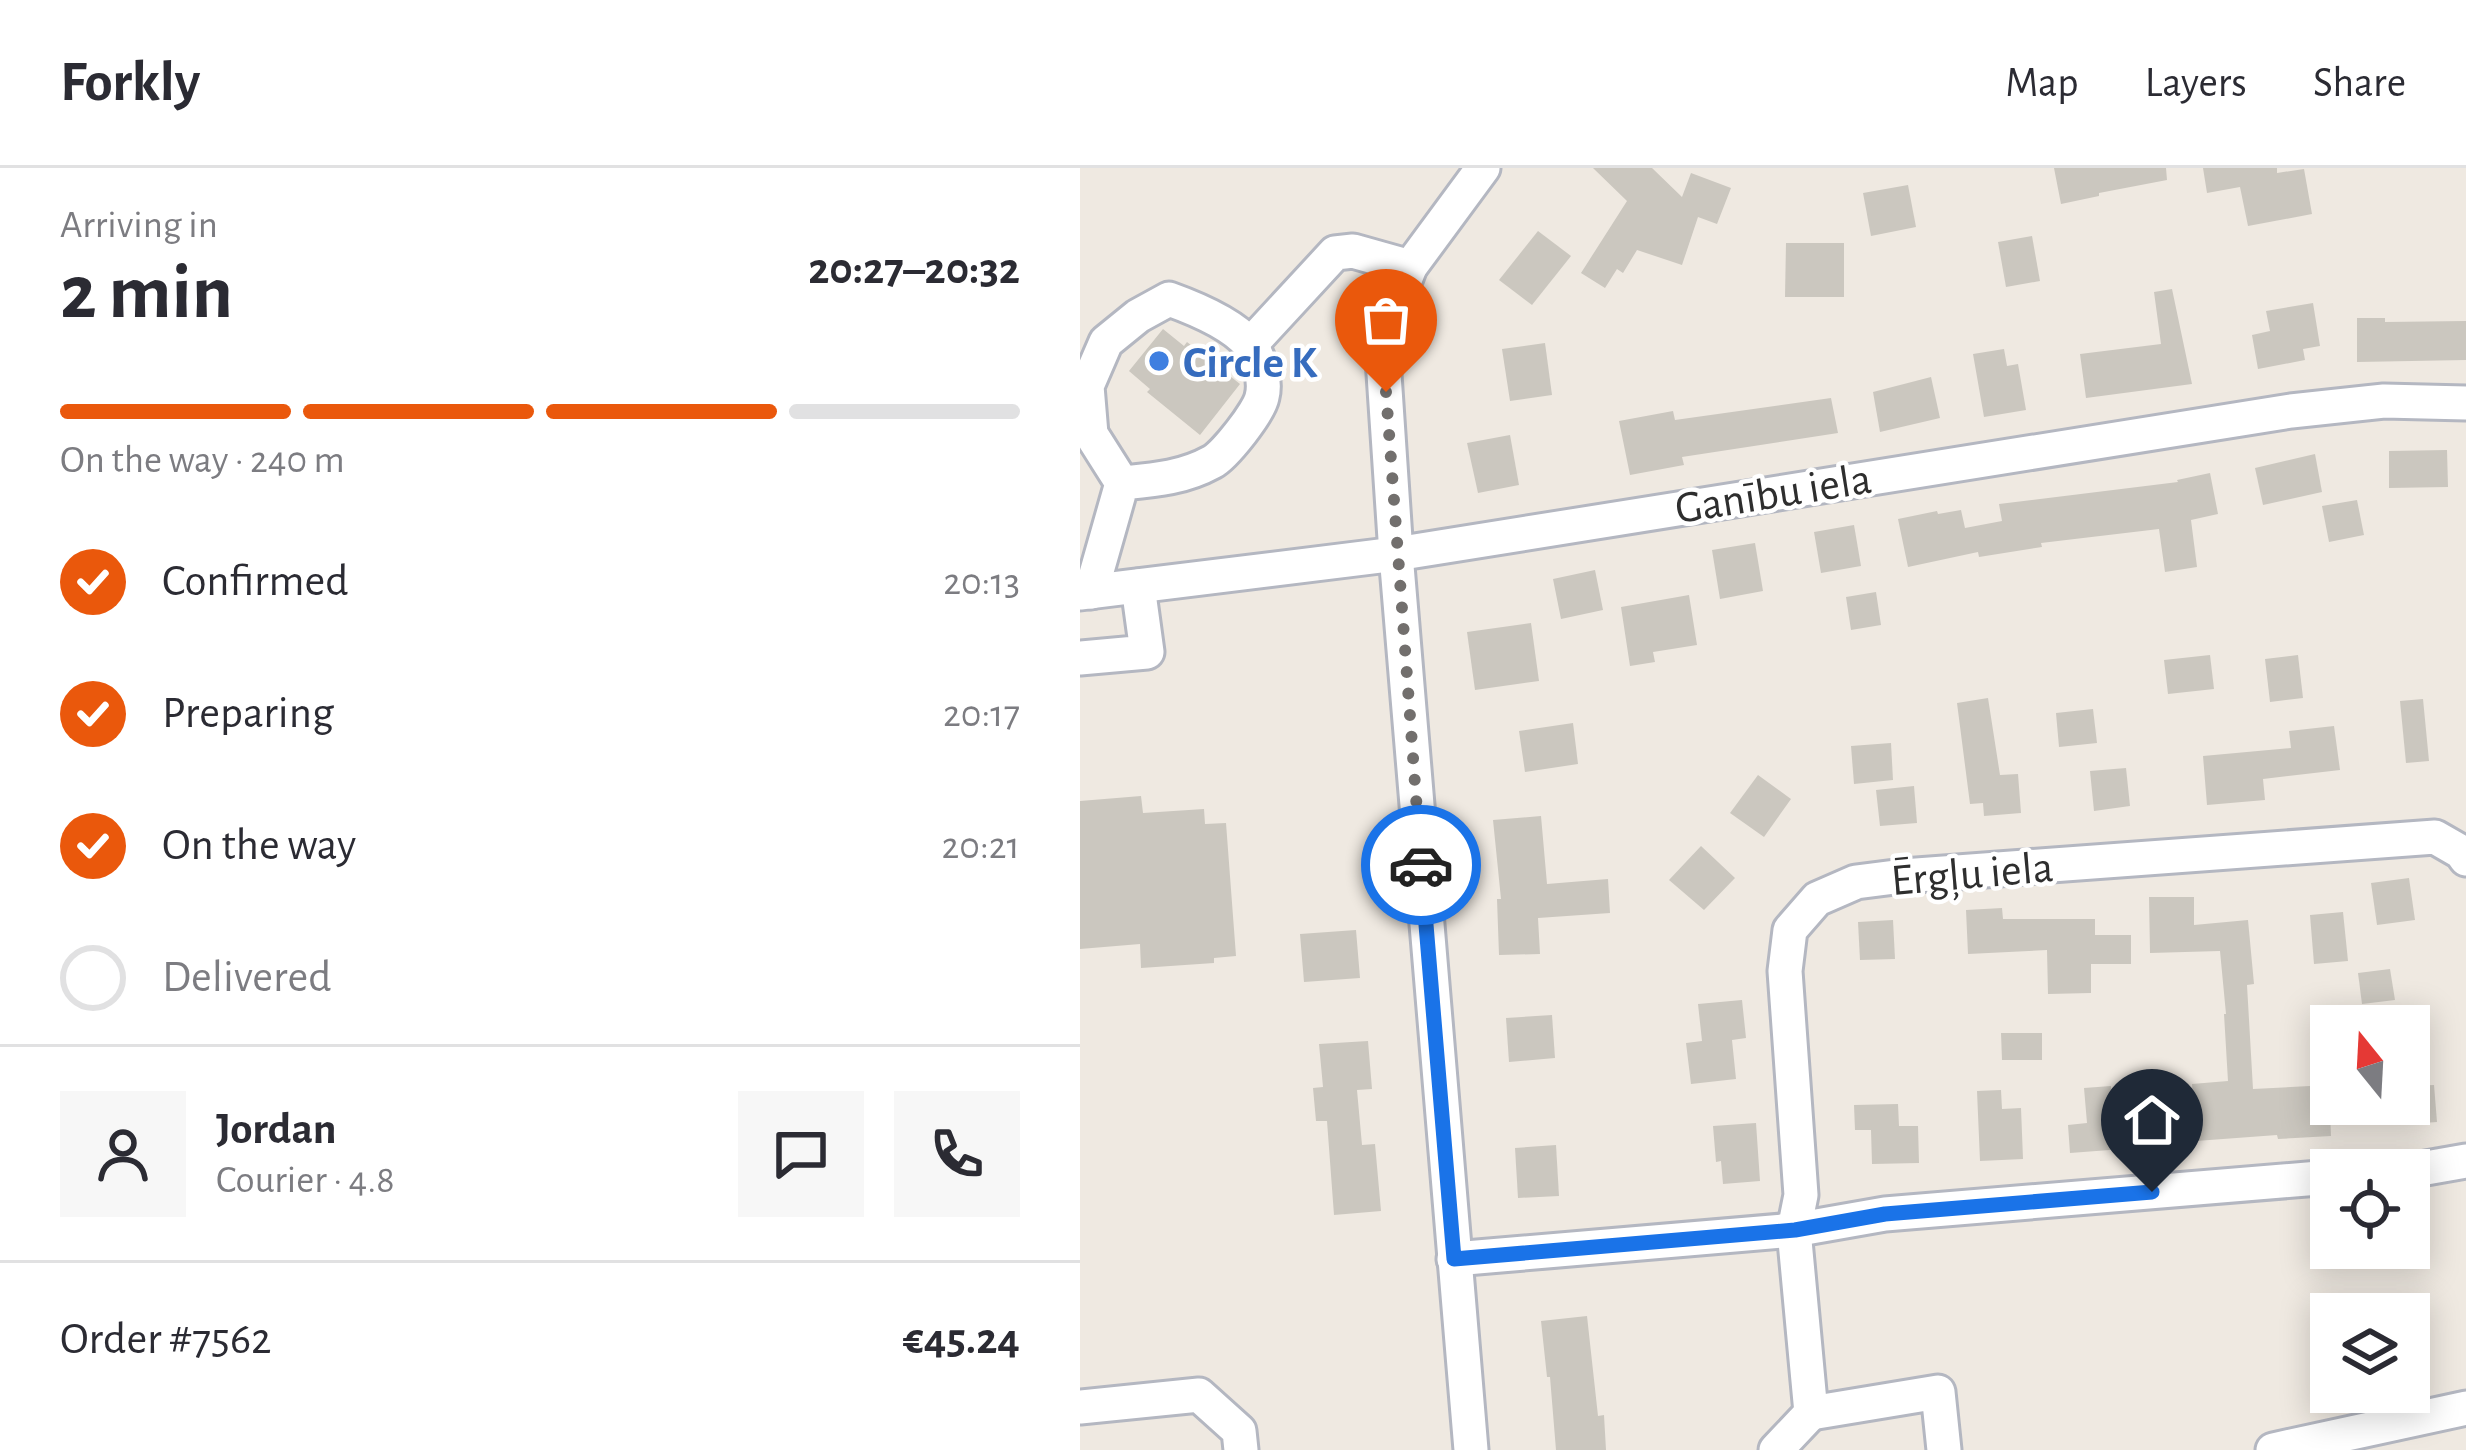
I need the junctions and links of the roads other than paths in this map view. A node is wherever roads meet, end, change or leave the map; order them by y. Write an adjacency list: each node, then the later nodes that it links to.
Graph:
1 (1483, 168): 2 (street)
2 (1410, 267): 3 (street); 6 (street)
3 (1250, 345): 5 (street); 5 (street)
4 (2466, 403): 6 (street, Ganību iela)
5 (1122, 483): 8 (street)
6 (1396, 554): 7 (street, Ganību iela); 16 (street)
7 (1138, 586): 8 (street, Ganību iela); 9 (street)
8 (1085, 592)
9 (1080, 658)
10 (2450, 833): 11 (street, Ērgļu iela); 15 (street, Ērgļu iela)
11 (2466, 859)
12 (2466, 1161): 13 (street)
13 (2430, 1167)
14 (2310, 1180): 15 (street)
15 (1795, 1230): 16 (street); 19 (street, Ērgļu iela)
16 (1454, 1259): 21 (street)
17 (1080, 1407): 20 (street)
18 (2466, 1408): 24 (street)
19 (1811, 1413): 22 (street); 23 (street)
20 (1241, 1450)
21 (1471, 1450)
22 (1776, 1450)
23 (1944, 1450)
24 (2273, 1450)

